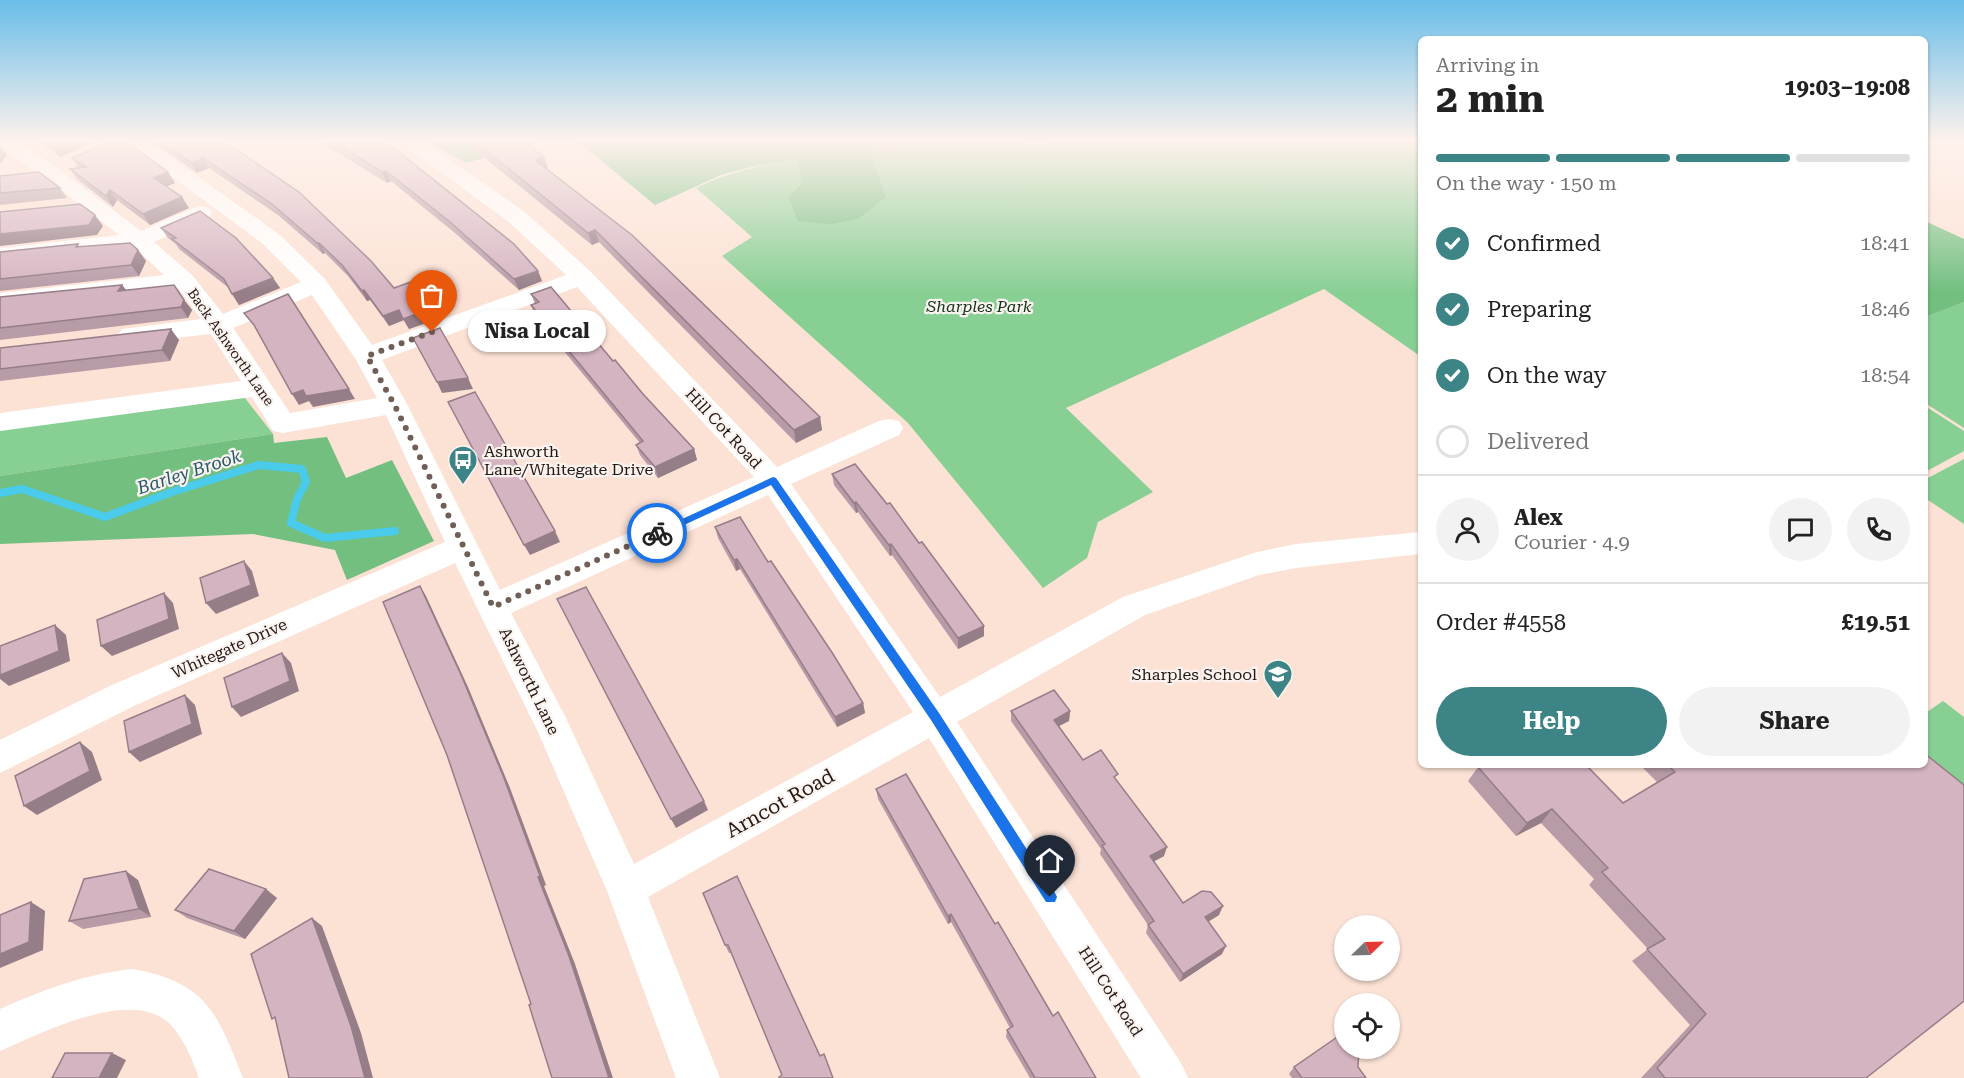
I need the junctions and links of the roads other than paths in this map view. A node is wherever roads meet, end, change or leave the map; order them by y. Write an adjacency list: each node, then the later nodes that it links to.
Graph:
1 (81, 192): 5 (street, Back Ashworth Lane)
2 (203, 192): 4 (street, Ashworth Lane)
3 (484, 192): 9 (street, Hill Cot Road)
4 (223, 204): 7 (street); 11 (street, Ashworth Lane)
5 (91, 205): 6 (street); 7 (street, Back Ashworth Lane)
6 (57, 208)
7 (139, 240): 8 (street); 10 (street, Back Ashworth Lane)
8 (0, 255)
9 (582, 277): 15 (street); 20 (street, Hill Cot Road)
10 (184, 280): 12 (street); 13 (street, Back Ashworth Lane)
11 (317, 284): 13 (street); 15 (street, Ashworth Lane)
12 (0, 300)
13 (218, 325): 14 (street); 16 (street, Back Ashworth Lane)
14 (104, 339)
15 (367, 356): 17 (street, Ashworth Lane)
16 (260, 387): 17 (street, Back Ashworth Lane); 18 (street)
17 (394, 404): 22 (street, Ashworth Lane)
18 (0, 422)
19 (889, 428): 20 (street)
20 (773, 480): 23 (street); 24 (street, Hill Cot Road)
21 (1418, 543): 24 (street, Arncot Road)
22 (462, 547): 23 (street, Ashworth Lane); 25 (street, Whitegate Drive)
23 (493, 607): 26 (street, Ashworth Lane)
24 (935, 717): 26 (street, Arncot Road); 30 (street, Hill Cot Road)
25 (0, 757)
26 (626, 889): 29 (street, Ashworth Lane)
27 (0, 1029): 28 (street)
28 (221, 1078)
29 (698, 1078)
30 (1166, 1078)

